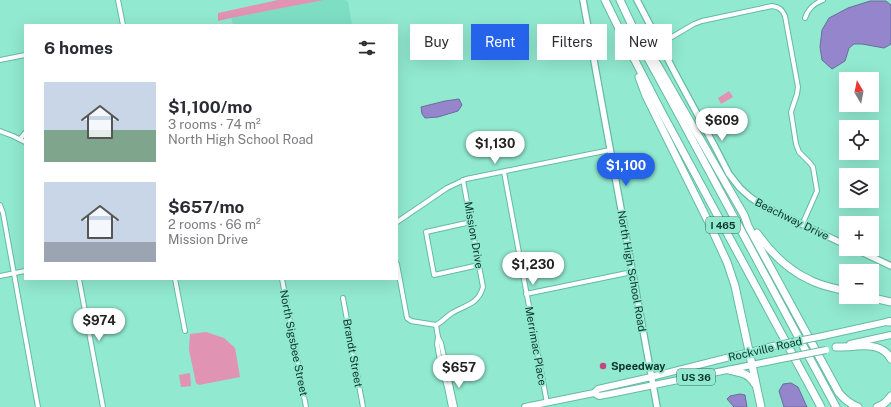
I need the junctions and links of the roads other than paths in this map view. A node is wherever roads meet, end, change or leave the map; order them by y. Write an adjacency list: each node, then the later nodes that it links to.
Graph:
1 (118, 0): 8 (street)
2 (583, 0): 24 (street, North High School Road)
3 (605, 0): 9 (highway, I 465)
4 (620, 0): 10 (highway, I 465)
5 (637, 0): 11 (street, Beachway Drive)
6 (820, 1): 7 (street)
7 (805, 18)
8 (122, 24)
9 (616, 24)
10 (631, 24)
11 (650, 24)
12 (672, 37): 31 (street)
13 (24, 55): 14 (street)
14 (0, 60)
15 (632, 60): 55 (highway)
16 (635, 60): 74 (highway, I 465)
17 (649, 60): 75 (highway, I 465)
18 (653, 60): 28 (highway)
19 (668, 60): 31 (street, Beachway Drive)
20 (0, 131): 22 (street)
21 (24, 134): 22 (street)
22 (20, 139): 23 (street)
23 (24, 141)
24 (610, 150): 25 (street); 38 (street, North High School Road)
25 (504, 172): 26 (street); 45 (street, Merrimac Place)
26 (463, 180): 29 (street); 30 (street, Mission Drive)
27 (0, 205): 39 (street)
28 (744, 215): 44 (highway); 76 (highway)
29 (398, 221)
30 (471, 222): 34 (street, Mission Drive); 34 (street)
31 (802, 224): 32 (street, Beachway Drive)
32 (839, 242)
33 (870, 256): 35 (street)
34 (479, 265): 50 (street, Mission Drive)
35 (891, 266)
36 (398, 269): 50 (street)
37 (24, 271): 39 (street)
38 (632, 272): 45 (street); 59 (street, North High School Road)
39 (14, 273): 40 (street); 65 (street)
40 (0, 276)
41 (79, 280): 66 (street)
42 (175, 280): 51 (street)
43 (282, 280): 67 (street, North Sigsbee Street)
44 (839, 289)
45 (526, 294): 64 (street, Merrimac Place)
46 (343, 298): 68 (street, Brandt Street)
47 (879, 299): 48 (highway)
48 (891, 302)
49 (890, 322): 55 (main road, Rockville Road / US 36, bridge)
50 (436, 325): 53 (street)
51 (184, 331)
52 (891, 335): 54 (main road, Rockville Road)
53 (438, 336): 69 (street); 70 (street)
54 (836, 347): 56 (highway); 57 (main road, Rockville Road, bridge)
55 (750, 352): 57 (highway); 59 (main road, Rockville Road / US 36)
56 (891, 359)
57 (752, 366): 58 (main road, Rockville Road); 61 (highway)
58 (729, 370): 60 (main road, Rockville Road / US 36); 61 (highway, US 36)
59 (651, 377): 60 (street, North High School Road); 62 (main road, Rockville Road / US 36)
60 (653, 385): 62 (main road, Rockville Road / US 36); 72 (street, North High School Road)
61 (757, 388): 73 (highway)
62 (594, 393): 64 (main road, Rockville Road / US 36)
63 (891, 396): 77 (highway)
64 (546, 403): 71 (main road, Rockville Road / US 36)
65 (38, 407)
66 (103, 407)
67 (306, 407)
68 (362, 407)
69 (451, 407)
70 (455, 407)
71 (525, 407)
72 (657, 407)
73 (761, 407)
74 (821, 407)
75 (836, 407)
76 (858, 407)
77 (877, 407)

